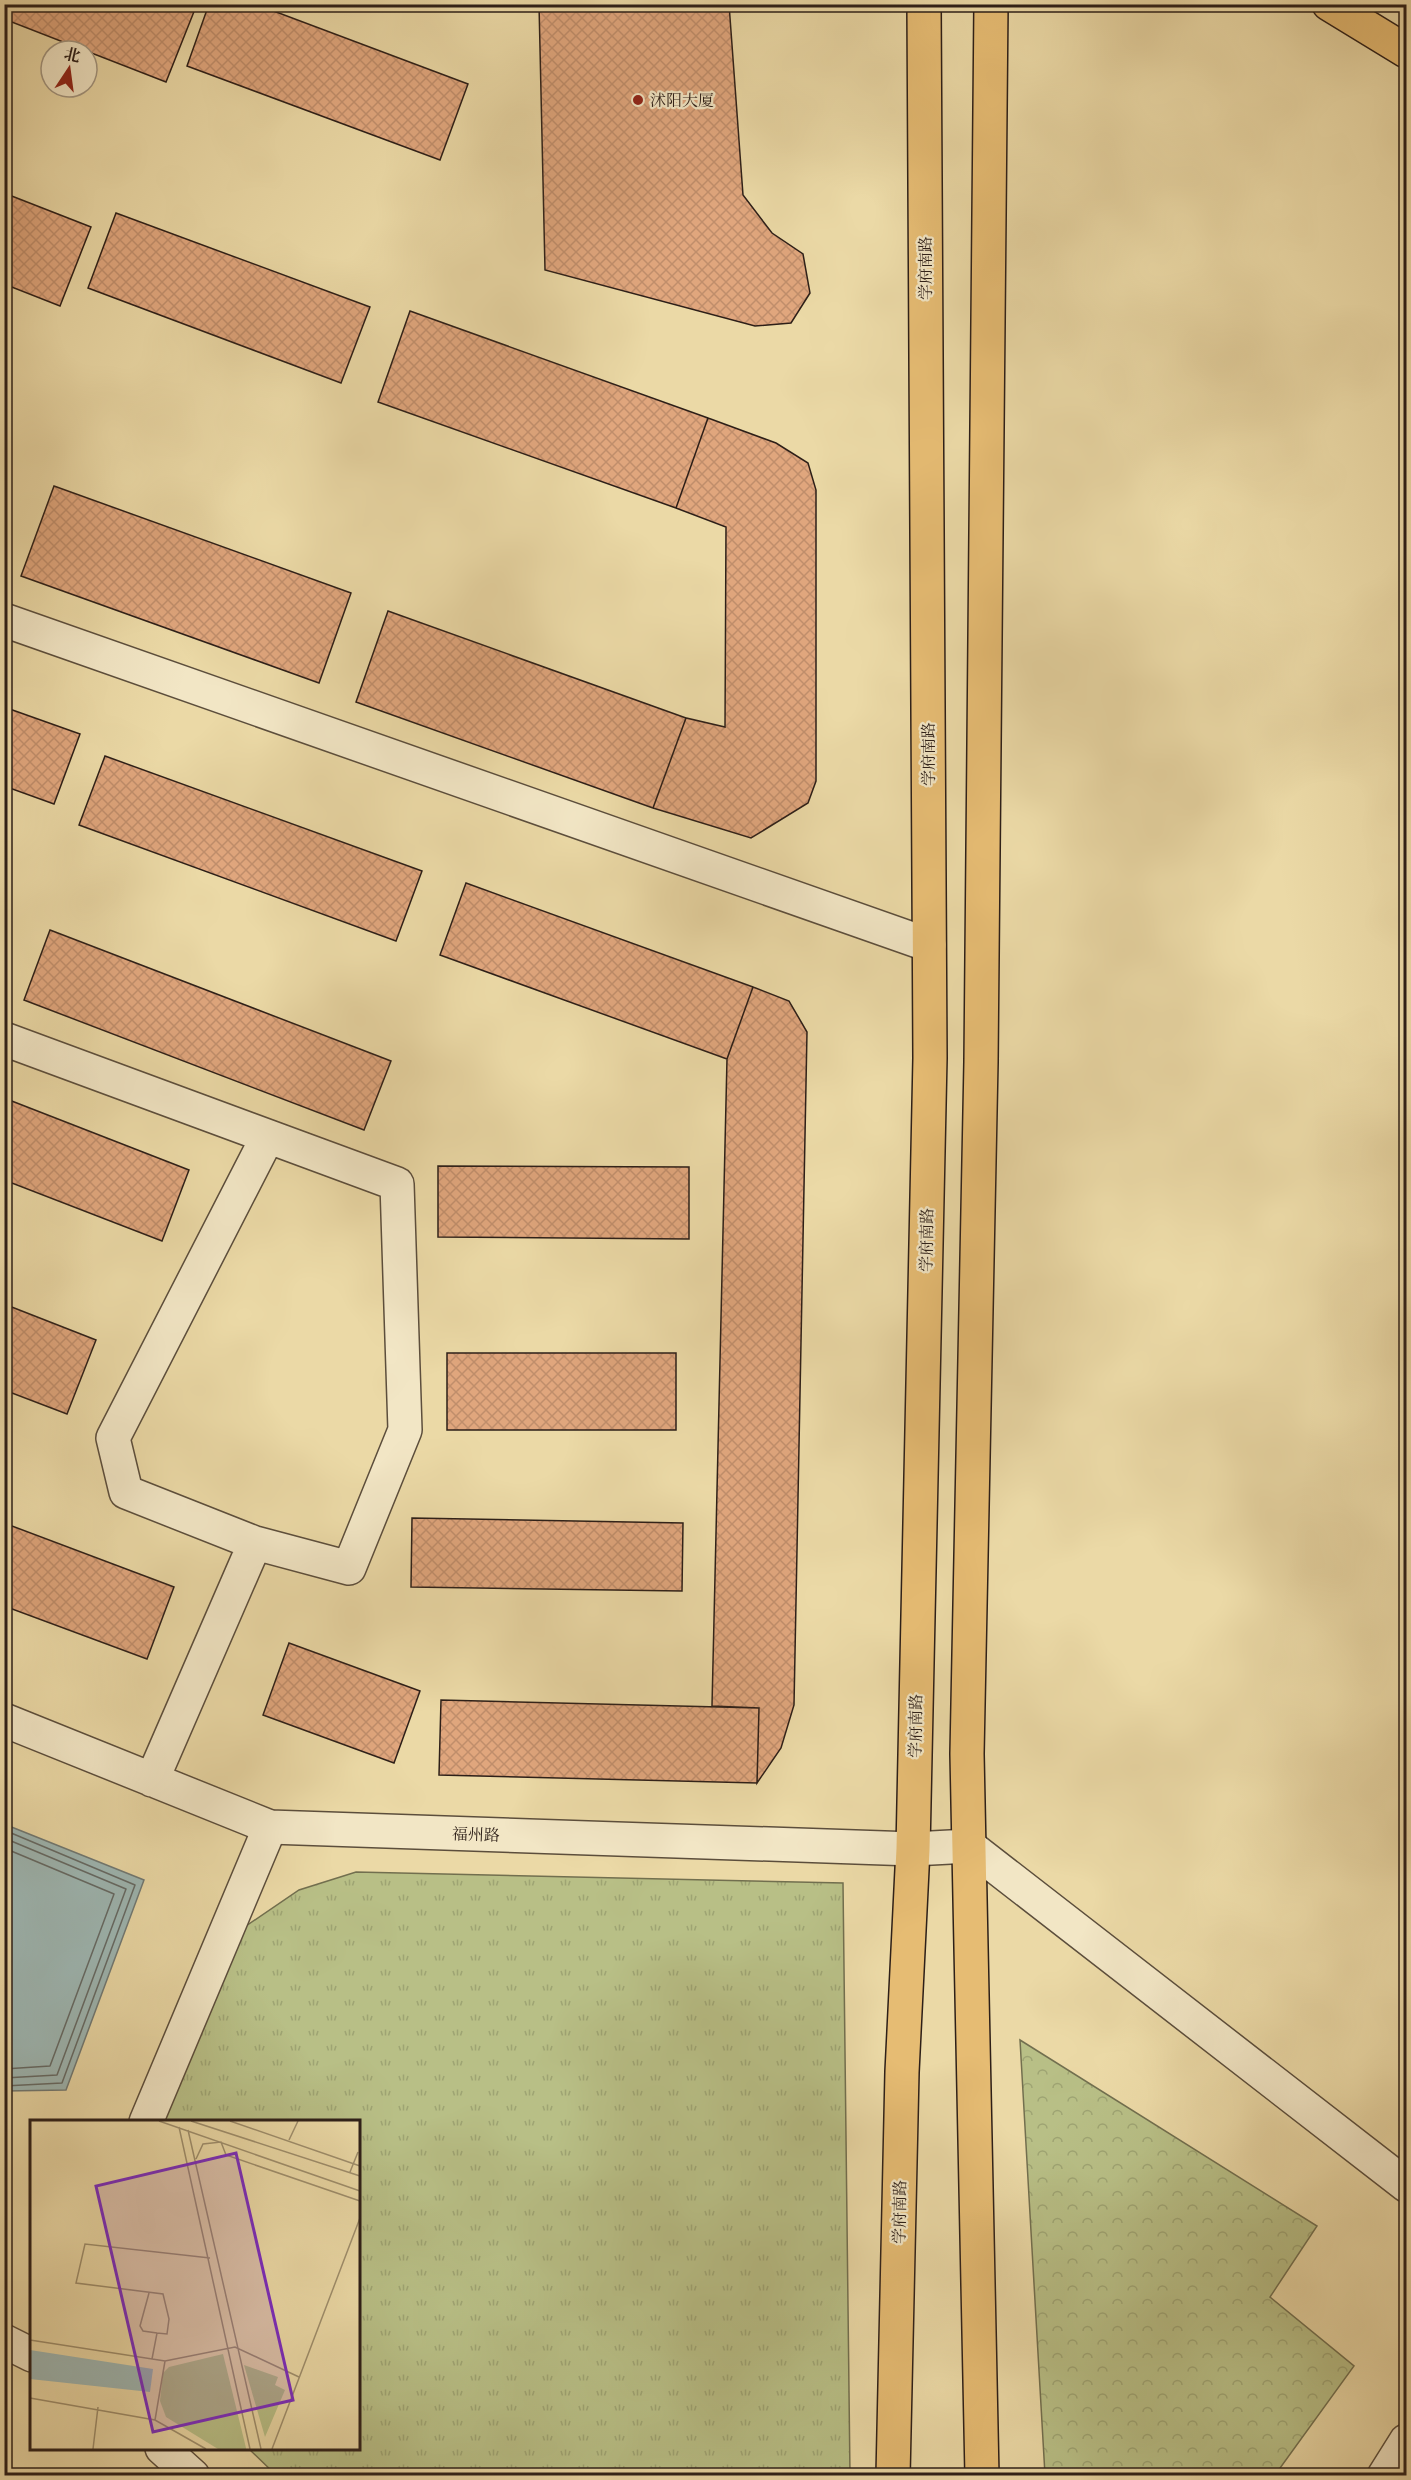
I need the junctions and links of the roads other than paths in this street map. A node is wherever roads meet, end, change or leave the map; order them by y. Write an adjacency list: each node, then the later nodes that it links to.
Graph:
1 (924, 4): 6 (main road, 学府南路)
2 (1329, 4): 4 (main road)
3 (992, 8): 13 (main road)
4 (1407, 51)
5 (4, 620): 6 (street)
6 (929, 945): 14 (main road, 学府南路)
7 (4, 1039): 8 (street)
8 (267, 1138): 9 (street); 9 (street)
9 (255, 1543): 11 (street)
10 (4, 1720): 11 (street, 福州路)
11 (152, 1779): 12 (street, 福州路)
12 (270, 1827): 14 (street, 福州路); 15 (street)
13 (969, 1846): 14 (street, 福州路); 16 (street); 23 (main road)
14 (913, 1848): 22 (main road, 学府南路)
15 (146, 2120)
16 (1407, 2185)
17 (4, 2341): 18 (street)
18 (30, 2354)
19 (1407, 2441): 24 (street)
20 (164, 2450): 21 (street)
21 (193, 2475)
22 (893, 2475)
23 (982, 2475)
24 (1384, 2475)

